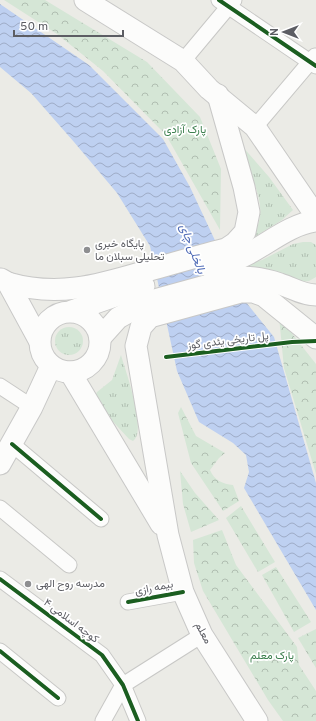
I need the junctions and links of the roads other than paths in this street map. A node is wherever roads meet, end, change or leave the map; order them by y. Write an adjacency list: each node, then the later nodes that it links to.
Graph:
1 (94, 2): 3 (main road)
2 (227, 2): 3 (street); 4 (street)
3 (184, 61): 5 (main road)
4 (314, 61): 6 (street)
5 (218, 96): 6 (main road); 9 (main road)
6 (255, 127): 7 (main road)
7 (316, 216)
8 (316, 221): 9 (main road)
9 (233, 270): 11 (main road); 11 (main road); 12 (main road); 15 (main road)
10 (4, 281): 11 (main road); 16 (main road)
11 (145, 295): 13 (main road); 14 (main road); 24 (main road)
12 (316, 295)
13 (72, 311): 14 (main road); 16 (main road)
14 (100, 338): 17 (main road)
15 (316, 338)
16 (39, 340): 17 (main road)
17 (60, 369): 19 (main road); 24 (main road)
18 (0, 386): 19 (street)
19 (32, 407): 20 (main road)
20 (12, 444): 21 (main road); 23 (street)
21 (0, 464)
22 (0, 508): 25 (street)
23 (101, 519)
24 (168, 535): 27 (main road, معلم)
25 (70, 565)
26 (0, 579): 31 (street, کوچه اسلامی ۴)
27 (182, 592): 28 (street, بیمه رازی); 29 (main road, معلم)
28 (128, 602)
29 (202, 635): 31 (street); 35 (main road, معلم)
30 (0, 651): 32 (street)
31 (123, 685): 33 (street); 34 (street, کوچه اسلامی ۴)
32 (58, 698)
33 (103, 721)
34 (138, 721)
35 (258, 721)

